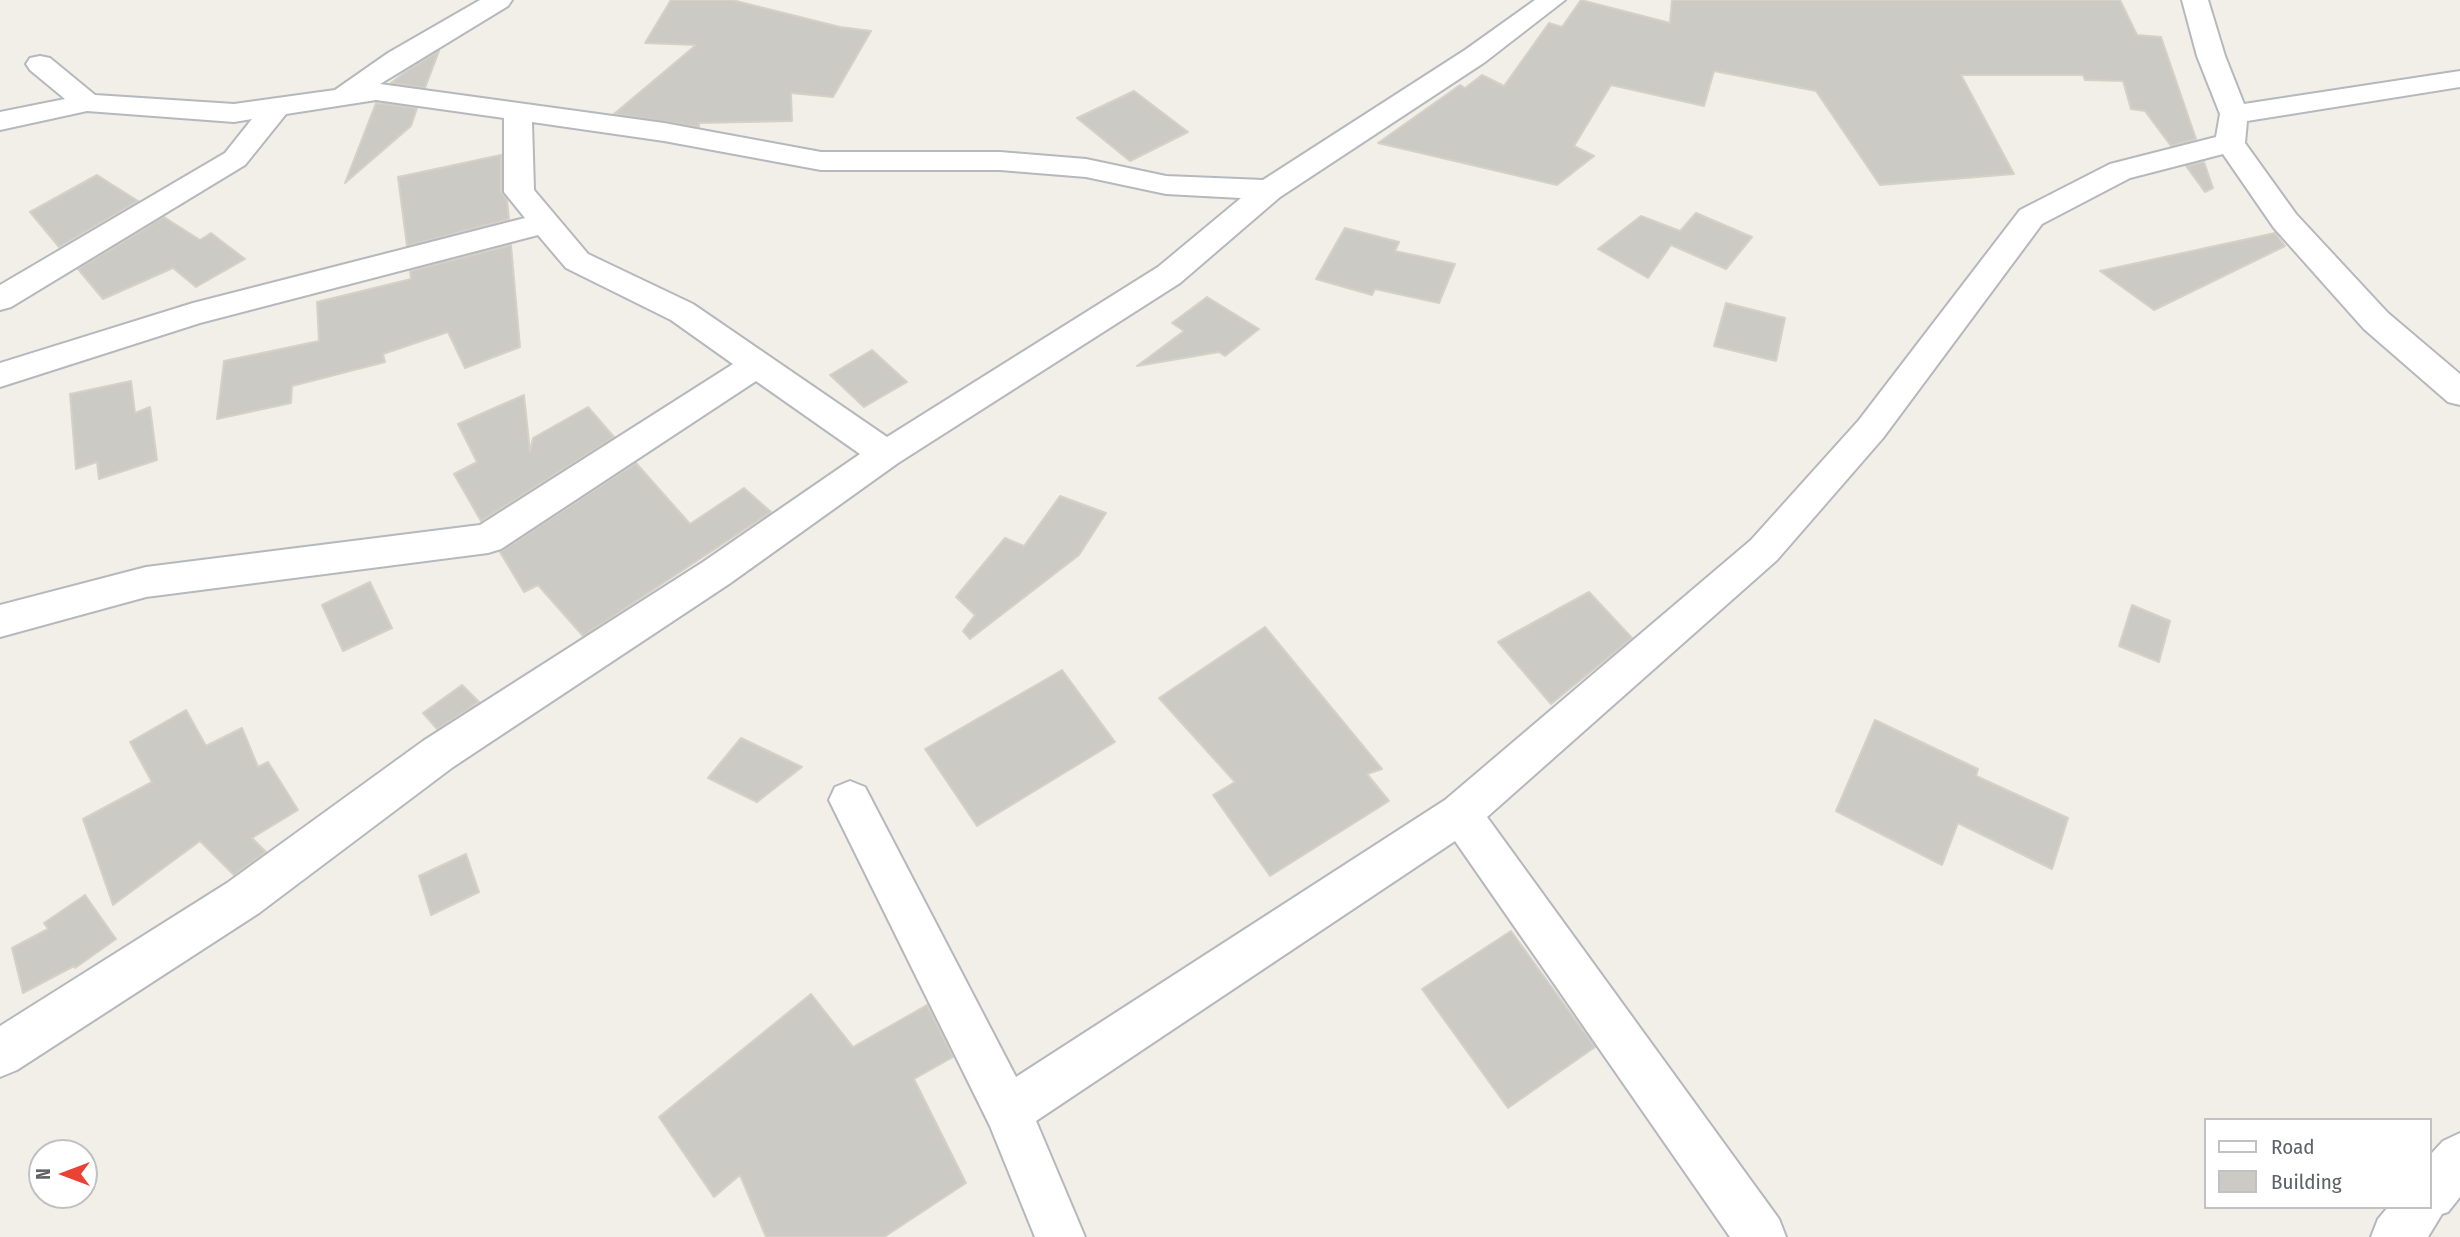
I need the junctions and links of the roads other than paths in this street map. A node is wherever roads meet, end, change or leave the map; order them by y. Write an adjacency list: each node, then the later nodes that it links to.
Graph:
1 (499, 0): 6 (street)
2 (1552, 0): 12 (street)
3 (2194, 0): 11 (street)
4 (40, 64): 7 (street)
5 (2460, 79): 11 (street)
6 (342, 97): 8 (street); 9 (street)
7 (87, 103): 8 (street); 10 (street)
8 (277, 107): 14 (street)
9 (518, 110): 12 (street); 13 (street)
10 (0, 121)
11 (2232, 129): 17 (street); 21 (street)
12 (1269, 190): 18 (street)
13 (545, 223): 15 (street); 16 (street)
14 (0, 299)
15 (757, 364): 18 (street); 19 (street)
16 (0, 375)
17 (2460, 393)
18 (886, 454): 22 (street)
19 (0, 621)
20 (850, 800): 23 (street)
21 (1460, 814): 23 (street); 28 (street)
22 (0, 1053)
23 (1008, 1111): 27 (street)
24 (2460, 1158): 25 (street)
25 (2432, 1192)
26 (2418, 1209): 29 (street)
27 (1060, 1237)
28 (1761, 1237)
29 (2396, 1237)

